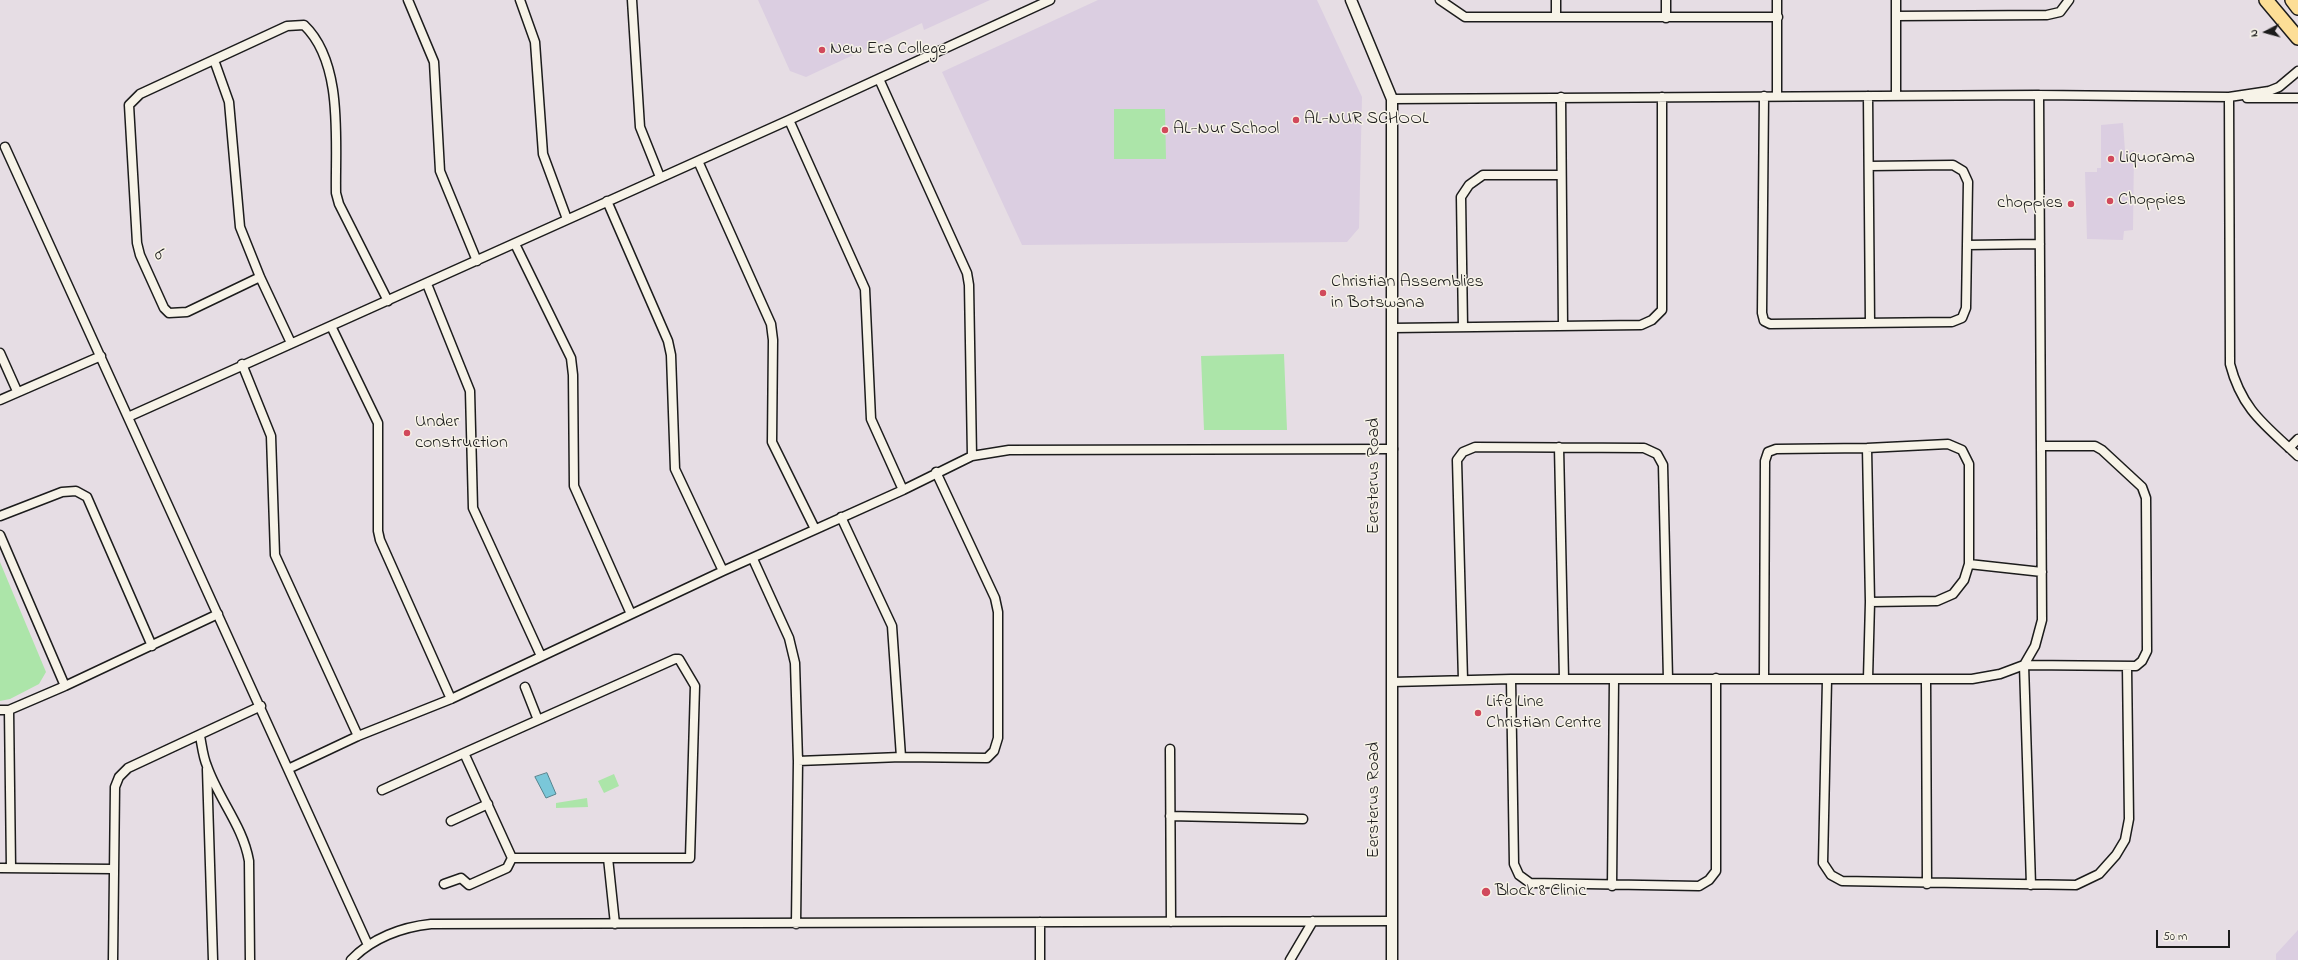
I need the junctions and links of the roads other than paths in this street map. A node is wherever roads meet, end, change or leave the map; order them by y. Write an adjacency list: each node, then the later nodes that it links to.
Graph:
1 (408, 0): 44 (street)
2 (520, 0): 40 (street)
3 (632, 0): 38 (street)
4 (1050, 0): 22 (street)
5 (1351, 0): 31 (street, Eersterus Road)
6 (1440, 0): 16 (street)
7 (1556, 0): 16 (street)
8 (1666, 0): 18 (street)
9 (1777, 0): 17 (street)
10 (1896, 0): 15 (street)
11 (2069, 0): 15 (street)
12 (2266, 0): 19 (highway)
13 (2292, 0): 14 (highway)
14 (2298, 8)
15 (1896, 16): 27 (street)
16 (1556, 17): 18 (street)
17 (1778, 17): 18 (street); 25 (street)
18 (1666, 18)
19 (2298, 38)
20 (214, 60): 45 (street); 45 (street, b); 47 (street)
21 (2298, 70): 28 (street)
22 (879, 79): 33 (street); 66 (street)
23 (2039, 95): 27 (street); 28 (street); 42 (street)
24 (1764, 96): 25 (street); 30 (street); 48 (street)
25 (1777, 96): 26 (street)
26 (1868, 96): 27 (street); 36 (street)
27 (1896, 96)
28 (2232, 96): 32 (street); 64 (street)
29 (1561, 97): 30 (street); 31 (street); 37 (street)
30 (1662, 97): 51 (street)
31 (1392, 98): 52 (street, Eersterus Road)
32 (2298, 98)
33 (789, 120): 35 (street); 69 (street)
34 (5, 147): 55 (street)
35 (698, 161): 38 (street); 72 (street)
36 (1869, 166): 43 (street); 48 (street)
37 (1561, 176): 50 (street); 51 (street)
38 (660, 177): 39 (street)
39 (607, 201): 40 (street); 76 (street)
40 (568, 219): 41 (street)
41 (514, 244): 44 (street); 80 (street)
42 (2040, 244): 43 (street); 61 (street)
43 (1967, 245): 48 (street)
44 (478, 261): 46 (street)
45 (260, 277): 53 (street)
46 (427, 284): 47 (street); 82 (street)
47 (388, 302): 49 (street)
48 (1870, 322)
49 (330, 326): 53 (street); 98 (street)
50 (1463, 326): 51 (street); 52 (street)
51 (1563, 326)
52 (1392, 328): 65 (street, Eersterus Road)
53 (291, 343): 56 (street)
54 (0, 353): 57 (street)
55 (101, 356): 57 (street); 59 (street)
56 (242, 364): 59 (street); 103 (street)
57 (17, 391): 58 (street)
58 (0, 400)
59 (128, 417): 79 (street)
60 (2298, 439): 64 (street)
61 (2042, 446): 77 (street); 84 (street)
62 (1559, 447): 88 (street); 89 (street); 91 (street)
63 (1867, 448): 75 (street); 78 (street); 86 (street)
64 (2289, 448): 67 (street)
65 (1393, 449): 66 (street); 95 (street, Eersterus Road)
66 (972, 456): 68 (street)
67 (2298, 456)
68 (936, 472): 69 (street); 106 (street)
69 (902, 490): 71 (street)
70 (0, 516): 81 (street)
71 (841, 517): 72 (street); 106 (street)
72 (815, 529): 74 (street)
73 (0, 535): 96 (street)
74 (753, 559): 76 (street); 107 (street)
75 (1969, 564): 77 (street); 78 (street)
76 (723, 571): 80 (street)
77 (2042, 572): 83 (street)
78 (1870, 602): 90 (street)
79 (218, 614): 81 (street); 99 (street)
80 (631, 614): 82 (street)
81 (152, 646): 96 (street)
82 (541, 656): 98 (street)
83 (2024, 665): 84 (street); 94 (street); 122 (street)
84 (2127, 667): 122 (street)
85 (1716, 678): 86 (street); 89 (street); 123 (street)
86 (1764, 678): 93 (street)
87 (1511, 679): 88 (street); 91 (street); 123 (street)
88 (1564, 679): 92 (street)
89 (1668, 679): 92 (street)
90 (1868, 679): 93 (street); 94 (street)
91 (1463, 680): 95 (street)
92 (1614, 680): 123 (street)
93 (1827, 680): 121 (street)
94 (1926, 681): 121 (street)
95 (1392, 682): 125 (street, Eersterus Road)
96 (65, 686): 100 (street)
97 (525, 687): 101 (street)
98 (451, 699): 103 (street)
99 (261, 706): 102 (street); 109 (street)
100 (4, 710): 118 (street)
101 (538, 720): 105 (street); 116 (street)
102 (200, 736): 108 (street); 119 (street)
103 (358, 736): 109 (street)
104 (1170, 749): 112 (street)
105 (464, 753): 110 (street); 111 (street)
106 (901, 757): 107 (street)
107 (798, 761): 129 (street)
108 (207, 766): 133 (street); 134 (street)
109 (288, 769): 130 (street)
110 (382, 790)
111 (488, 804): 114 (street); 115 (street)
112 (1170, 816): 113 (street); 127 (street)
113 (1302, 819)
114 (451, 821)
115 (512, 858): 116 (street); 120 (street)
116 (608, 858): 128 (street)
117 (0, 868): 118 (street)
118 (11, 868): 119 (street)
119 (113, 869): 132 (street)
120 (444, 884)
121 (1927, 884): 122 (street)
122 (2031, 885)
123 (1612, 886)
124 (1313, 921): 125 (street); 127 (street); 136 (street)
125 (1392, 921): 137 (street, Eersterus Road)
126 (1040, 922): 127 (street); 129 (street); 131 (street)
127 (1171, 922)
128 (615, 924): 129 (street); 130 (street)
129 (796, 924)
130 (368, 945): 135 (street)
131 (1042, 959)
132 (113, 960)
133 (213, 960)
134 (250, 960)
135 (352, 960)
136 (1290, 960)
137 (1392, 960)

